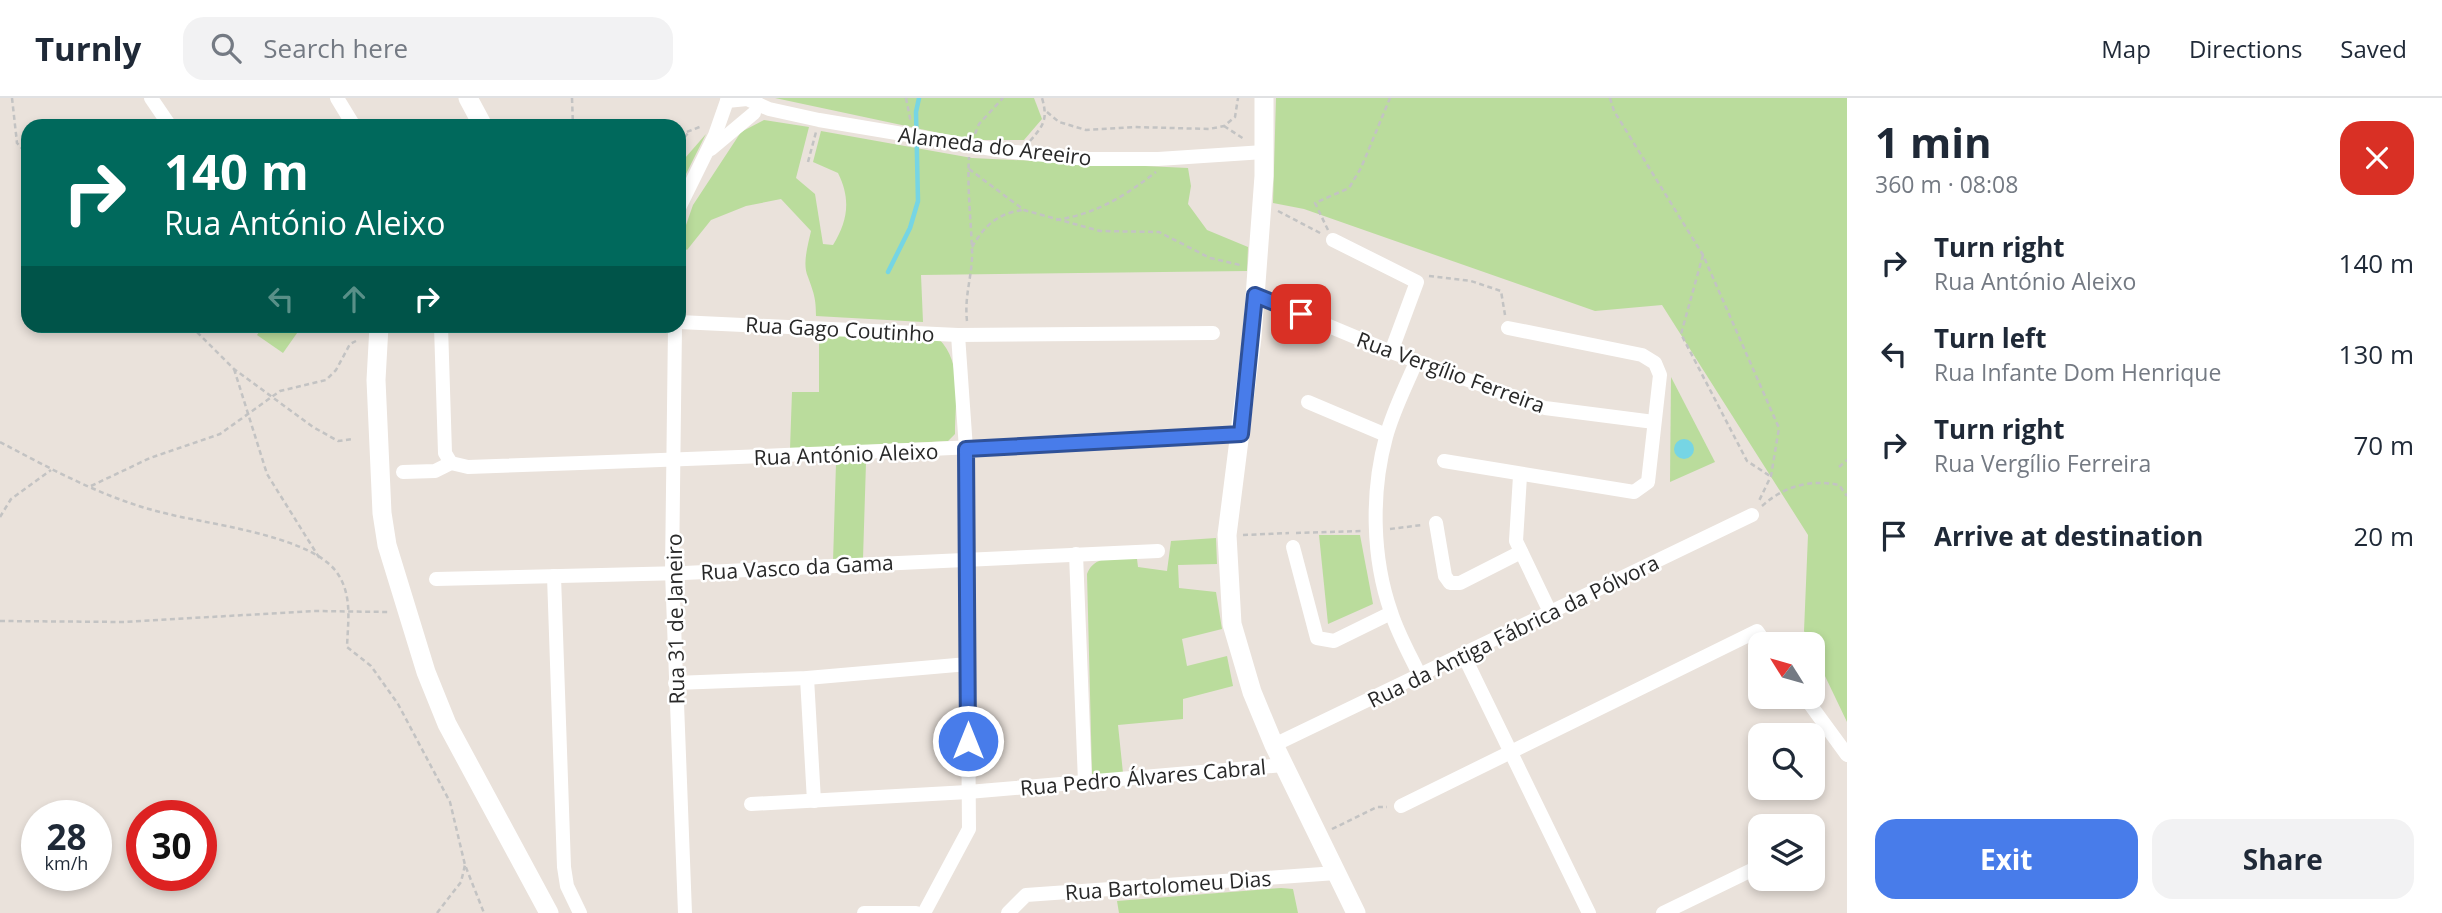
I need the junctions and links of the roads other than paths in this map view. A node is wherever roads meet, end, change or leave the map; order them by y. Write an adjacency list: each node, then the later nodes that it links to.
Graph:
1 (151, 98): 7 (street)
2 (337, 98): 8 (street)
3 (468, 98): 9 (street)
4 (1264, 98): 11 (street)
5 (727, 100): 6 (street, Alameda do Areeiro); 10 (street)
6 (759, 106): 10 (street); 11 (street, Alameda do Areeiro)
7 (165, 119)
8 (350, 119)
9 (476, 119)
10 (707, 152): 12 (street)
11 (1264, 152): 14 (street)
12 (686, 194)
13 (1333, 240): 22 (street)
14 (1255, 295): 22 (street, Rua Vergílio Ferreira); 26 (street)
15 (686, 322): 21 (street, Rua Gago Coutinho)
16 (1508, 328): 25 (street)
17 (379, 333): 64 (street)
18 (441, 333): 31 (street)
19 (675, 333): 29 (street, Rua 31 de Janeiro)
20 (1213, 333): 21 (street)
21 (963, 335): 28 (street, Rua Gago Coutinho)
22 (1391, 352): 23 (street, Rua Vergílio Ferreira)
23 (1416, 362): 25 (street, Rua Vergílio Ferreira); 27 (street)
24 (1308, 402): 27 (street)
25 (1654, 422): 33 (street)
26 (1241, 434): 28 (street, Rua António Aleixo); 53 (street)
27 (1386, 435): 44 (street)
28 (966, 449): 29 (street, Rua António Aleixo); 40 (street, Rua Gago Coutinho)
29 (676, 460): 31 (street, Rua António Aleixo); 41 (street, Rua 31 de Janeiro)
30 (1444, 461): 33 (street)
31 (452, 463): 32 (street, Rua António Aleixo)
32 (403, 472)
33 (1520, 476): 38 (street)
34 (1752, 515): 45 (street, Rua da Antiga Fábrica da Pólvora)
35 (1436, 523): 38 (street)
36 (1293, 547): 44 (street)
37 (1158, 551): 39 (street, Rua Vasco da Gama)
38 (1521, 552): 45 (street)
39 (1076, 554): 40 (street, Rua Vasco da Gama); 57 (street)
40 (967, 558): 41 (street, Rua Vasco da Gama); 48 (street, Rua Gago Coutinho)
41 (672, 572): 42 (street, Rua Vasco da Gama); 51 (street, Rua 31 de Janeiro)
42 (554, 576): 43 (street, Rua Vasco da Gama); 65 (street)
43 (436, 579)
44 (1391, 612): 49 (street)
45 (1550, 612): 47 (street, Rua da Antiga Fábrica da Pólvora)
46 (1748, 635): 54 (street)
47 (1463, 654): 49 (street, Rua da Antiga Fábrica da Pólvora); 54 (street)
48 (968, 664): 50 (street); 58 (street, Rua Gago Coutinho)
49 (1420, 676): 53 (street, Rua da Antiga Fábrica da Pólvora)
50 (807, 678): 51 (street); 59 (street)
51 (675, 683): 66 (street, Rua 31 de Janeiro)
52 (1813, 709): 55 (street)
53 (1274, 745): 56 (street)
54 (1512, 752): 61 (street); 72 (street)
55 (1847, 755)
56 (1283, 765): 57 (street, Rua Pedro Álvares Cabral); 63 (street)
57 (1085, 782): 58 (street, Rua Pedro Álvares Cabral)
58 (968, 792): 59 (street, Rua Pedro Álvares Cabral); 69 (street, Rua Gago Coutinho)
59 (814, 801): 60 (street, Rua Pedro Álvares Cabral)
60 (751, 804)
61 (1401, 806)
62 (1748, 872): 73 (street)
63 (1336, 873): 70 (street, Rua Bartolomeu Dias); 71 (street)
64 (549, 913)
65 (580, 913)
66 (685, 913)
67 (864, 913): 68 (street)
68 (916, 913)
69 (924, 913)
70 (1009, 913)
71 (1356, 913)
72 (1589, 913)
73 (1663, 913)

